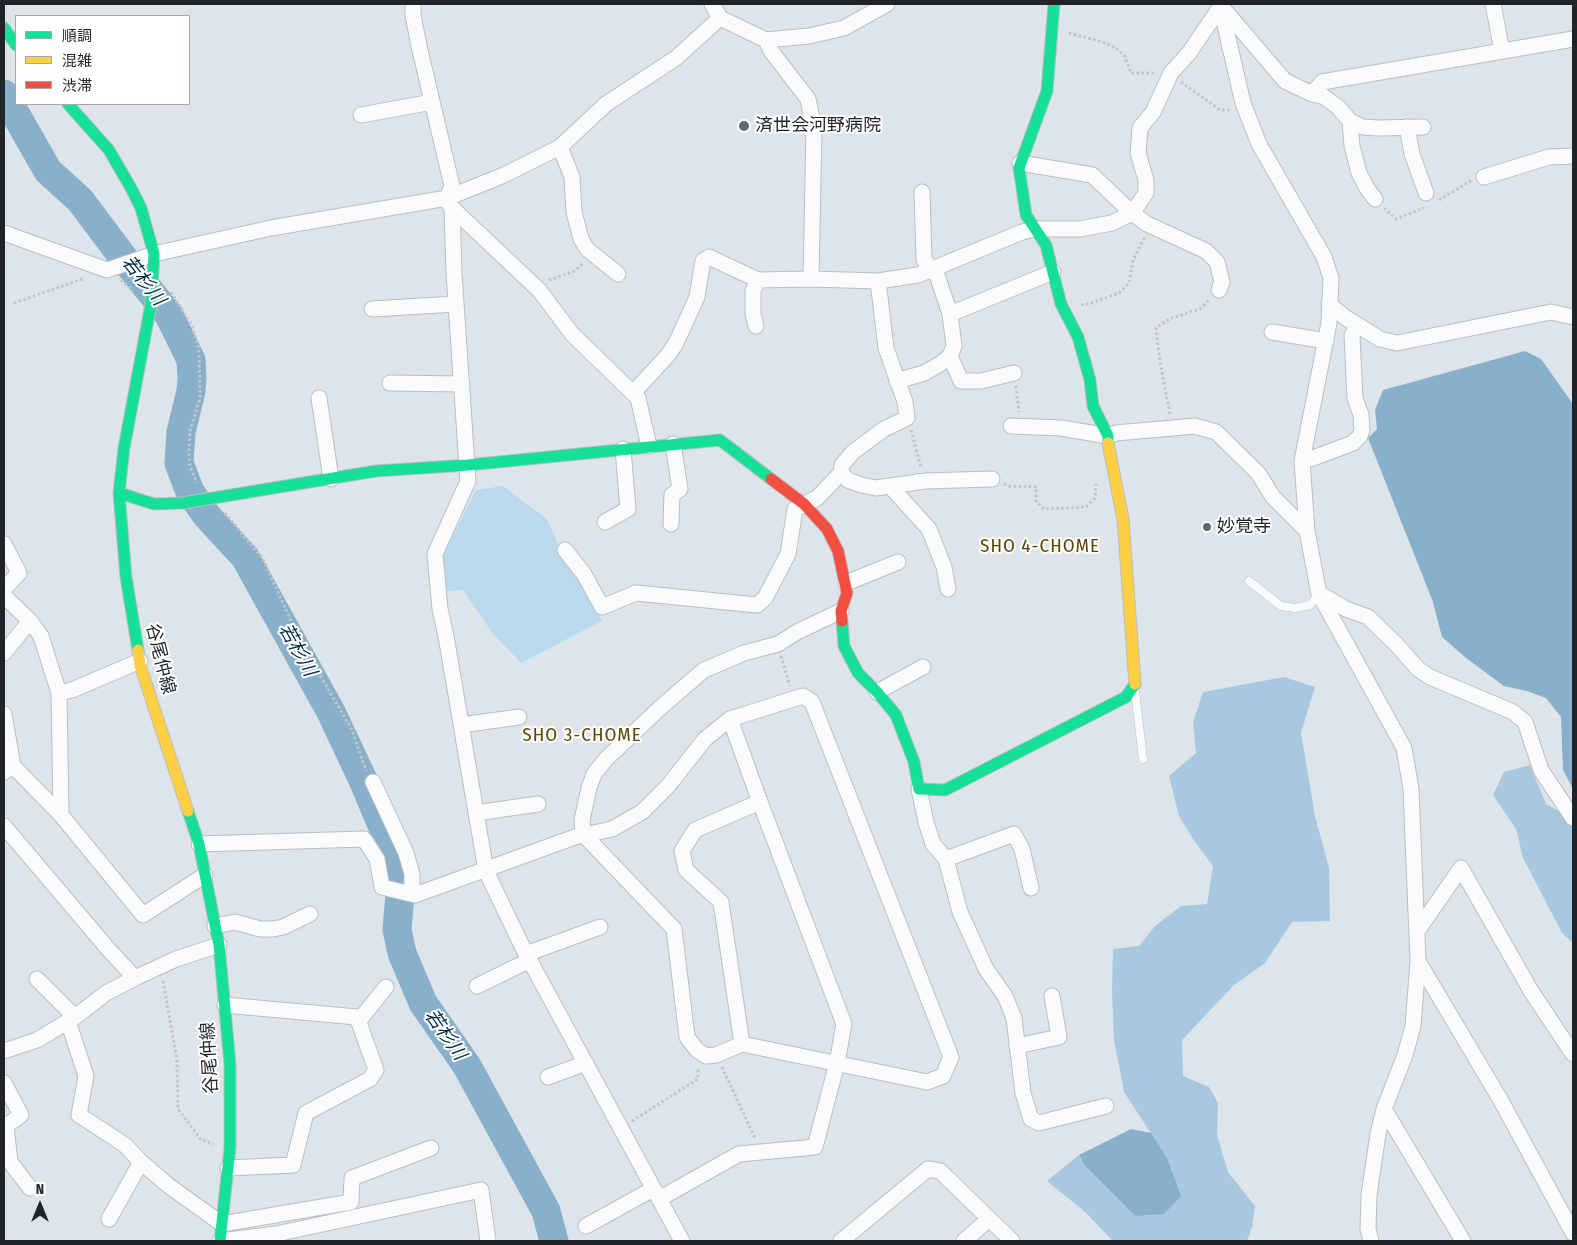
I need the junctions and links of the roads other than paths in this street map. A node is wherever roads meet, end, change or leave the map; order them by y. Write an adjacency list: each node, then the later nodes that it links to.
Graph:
1 (413, 4): 15 (street)
2 (712, 4): 8 (street)
3 (887, 4): 7 (street)
4 (1054, 4): 23 (street)
5 (1493, 4): 13 (street)
6 (1220, 5): 14 (street); 29 (street); 41 (street)
7 (866, 9): 11 (street)
8 (720, 18): 11 (street); 21 (street)
9 (4, 28): 12 (street)
10 (1573, 39): 13 (street)
11 (766, 40): 36 (street)
12 (15, 44)
13 (1502, 51): 14 (street)
14 (1312, 94): 18 (street)
15 (432, 102): 17 (street); 28 (street)
16 (71, 105): 32 (street, 谷尾仲線)
17 (361, 114)
18 (1350, 121): 19 (street); 27 (street)
19 (1407, 127): 20 (street); 26 (street)
20 (1423, 127)
21 (560, 146): 28 (street); 35 (street)
22 (1573, 156): 24 (street)
23 (1020, 163): 29 (street); 30 (street)
24 (1484, 177)
25 (922, 192): 33 (street)
26 (1426, 193)
27 (1375, 199)
28 (449, 203): 32 (street); 40 (street); 54 (street)
29 (1132, 213): 30 (street); 39 (street)
30 (1034, 229): 33 (street); 34 (street)
31 (4, 233): 32 (street)
32 (147, 257): 67 (street, 谷尾仲線)
33 (931, 270): 38 (street); 43 (street)
34 (1053, 272): 43 (street); 57 (street)
35 (618, 274)
36 (810, 279): 37 (street); 38 (street)
37 (758, 280): 46 (street); 54 (street)
38 (878, 281): 51 (street)
39 (1219, 290)
40 (456, 304): 42 (street); 53 (street)
41 (1330, 304): 45 (street); 48 (street)
42 (372, 309)
43 (950, 314): 49 (street)
44 (1573, 317): 45 (street)
45 (1358, 325): 61 (street)
46 (756, 326)
47 (1272, 332): 48 (street)
48 (1326, 341): 61 (street)
49 (950, 356): 50 (street); 51 (street)
50 (1014, 373)
51 (897, 381): 63 (street)
52 (390, 383): 53 (street)
53 (462, 384): 62 (street)
54 (633, 393): 59 (street)
55 (319, 398): 64 (street)
56 (1016, 426): 57 (street)
57 (1108, 436): 71 (street); 86 (street)
58 (673, 444): 59 (street); 68 (street); 70 (street)
59 (650, 446): 60 (street)
60 (623, 449): 62 (street); 69 (street)
61 (1302, 461): 71 (street)
62 (468, 464): 64 (street); 92 (street)
63 (841, 473): 66 (street); 68 (street)
64 (331, 479): 67 (street)
65 (992, 479): 66 (street)
66 (890, 486): 78 (street)
67 (119, 493): 84 (street, 谷尾仲線)
68 (804, 504): 73 (street); 76 (street)
69 (605, 522)
70 (671, 524)
71 (1307, 531): 79 (street)
72 (4, 544): 77 (street)
73 (565, 550)
74 (898, 562): 76 (street)
75 (1249, 581): 79 (lane)
76 (846, 583): 81 (street)
77 (4, 588)
78 (948, 589)
79 (1319, 594): 101 (street); 113 (street)
80 (4, 596): 82 (street)
81 (841, 611): 87 (street); 103 (street)
82 (30, 621): 83 (street); 88 (street)
83 (4, 653)
84 (140, 661): 88 (street); 104 (street, 谷尾仲線)
85 (923, 667): 87 (street)
86 (1134, 684): 93 (lane); 96 (street)
87 (877, 692): 96 (street)
88 (58, 693): 100 (street)
89 (4, 714): 94 (street)
90 (519, 717): 92 (street)
91 (730, 719): 97 (street); 103 (street); 129 (street)
92 (461, 725): 99 (street)
93 (1143, 759)
94 (8, 769): 100 (street)
95 (373, 782): 109 (street)
96 (919, 788): 105 (street)
97 (760, 802): 125 (street); 129 (street)
98 (538, 804): 99 (street)
99 (476, 814): 106 (street)
100 (61, 815): 107 (street)
101 (1573, 818)
102 (4, 826): 117 (street)
103 (583, 834): 106 (street); 125 (street)
104 (199, 844): 107 (street, 谷尾仲線); 109 (street)
105 (946, 859): 108 (street); 126 (street)
106 (486, 871): 109 (street); 115 (street)
107 (205, 875): 111 (street, 谷尾仲線)
108 (1031, 888)
109 (416, 895)
110 (310, 914): 111 (street)
111 (216, 926): 114 (street, 谷尾仲線)
112 (600, 926): 115 (street)
113 (1418, 930): 116 (street); 128 (street)
114 (219, 945): 117 (street); 122 (street, 谷尾仲線)
115 (528, 957): 119 (street); 130 (street)
116 (1418, 961): 134 (street); 144 (street)
117 (135, 978): 123 (street)
118 (38, 979): 123 (street)
119 (477, 986)
120 (386, 987): 124 (street)
121 (1052, 996): 126 (street)
122 (225, 1005): 124 (street); 137 (street, 谷尾仲線)
123 (72, 1019): 127 (street); 136 (street)
124 (358, 1022): 137 (street)
125 (742, 1044): 129 (street)
126 (1017, 1046): 133 (street)
127 (4, 1051)
128 (1573, 1054)
129 (837, 1063): 139 (street)
130 (586, 1064): 131 (street); 139 (street)
131 (548, 1077)
132 (4, 1083): 138 (street)
133 (1106, 1106)
134 (1384, 1109): 152 (street); 153 (street)
135 (432, 1148): 142 (street)
136 (141, 1162): 140 (street); 142 (street)
137 (228, 1168): 142 (street, 谷尾仲線)
138 (30, 1188)
139 (656, 1194): 143 (street); 148 (street)
140 (109, 1218)
141 (989, 1219): 149 (street); 150 (street); 151 (street)
142 (222, 1224): 146 (street, 谷尾仲線)
143 (586, 1226)
144 (1573, 1233)
145 (275, 1238): 146 (street); 147 (street)
146 (220, 1241)
147 (488, 1241)
148 (682, 1241)
149 (841, 1241)
150 (964, 1241)
151 (1012, 1241)
152 (1371, 1241)
153 (1463, 1241)

